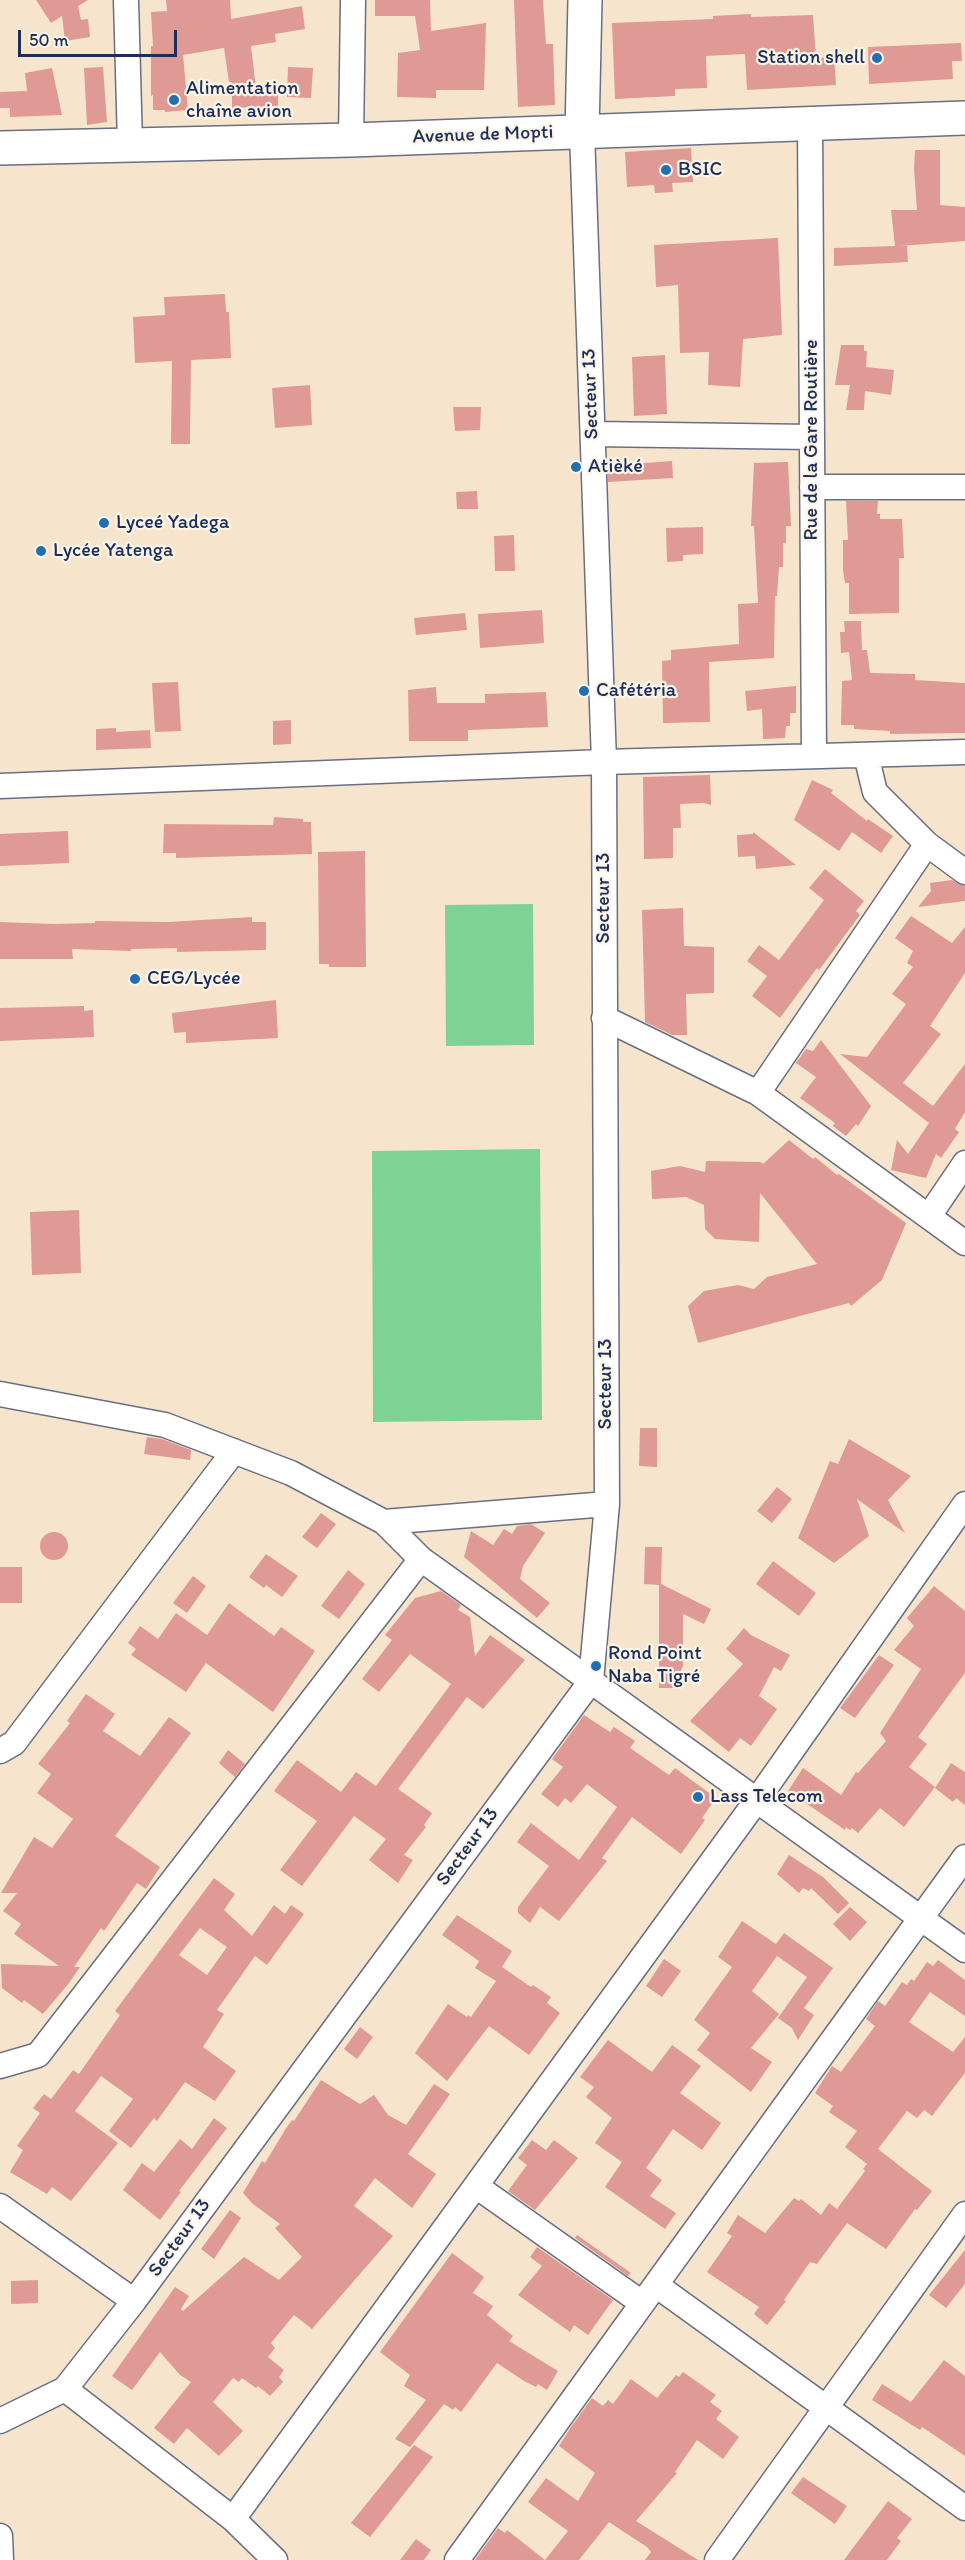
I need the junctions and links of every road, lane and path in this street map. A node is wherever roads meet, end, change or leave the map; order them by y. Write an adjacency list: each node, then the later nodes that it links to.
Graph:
1 (126, 0): 8 (street)
2 (353, 0): 7 (street)
3 (585, 0): 6 (main road)
4 (965, 118): 5 (main road, Avenue de Mopti)
5 (810, 124): 6 (main road, Avenue de Mopti); 11 (street, Rue de la Gare Routière)
6 (582, 132): 7 (main road, Avenue de Mopti); 10 (street, Secteur 13)
7 (351, 140): 8 (main road, Avenue de Mopti)
8 (130, 144): 9 (main road, Avenue de Mopti)
9 (0, 148)
10 (593, 434): 11 (street); 17 (street, Secteur 13)
11 (812, 437): 12 (street, Rue de la Gare Routière)
12 (812, 487): 13 (street); 16 (street, Rue de la Gare Routière)
13 (965, 487)
14 (965, 752): 15 (street)
15 (866, 755): 16 (street); 19 (street)
16 (814, 756): 17 (street)
17 (604, 762): 18 (street); 21 (street, Secteur 13)
18 (0, 786)
19 (927, 844): 20 (street); 22 (street)
20 (965, 872)
21 (604, 1018): 22 (street); 28 (street, Secteur 13)
22 (758, 1093): 24 (street)
23 (965, 1163): 24 (street)
24 (929, 1216): 25 (street)
25 (965, 1243)
26 (0, 1394): 27 (street)
27 (234, 1451): 30 (street); 33 (street)
28 (606, 1504): 30 (street); 32 (street, Secteur 13)
29 (965, 1504): 34 (street)
30 (384, 1522): 31 (street)
31 (421, 1559): 32 (street); 38 (street)
32 (591, 1681): 34 (street); 43 (street, Secteur 13)
33 (0, 1751)
34 (757, 1800): 36 (street); 39 (street)
35 (965, 1857): 36 (street)
36 (921, 1918): 37 (street); 42 (street)
37 (965, 1950)
38 (0, 2066)
39 (476, 2186): 42 (street); 48 (street)
40 (0, 2206): 43 (street)
41 (965, 2214): 45 (street)
42 (649, 2294): 45 (street); 52 (street)
43 (135, 2301): 44 (street, Secteur 13)
44 (65, 2389): 46 (street, Secteur 13); 48 (street)
45 (825, 2408): 47 (street); 53 (street)
46 (0, 2421)
47 (965, 2508)
48 (233, 2520): 51 (street)
49 (0, 2536): 50 (street)
50 (1, 2560)
51 (275, 2560)
52 (457, 2560)
53 (717, 2560)

